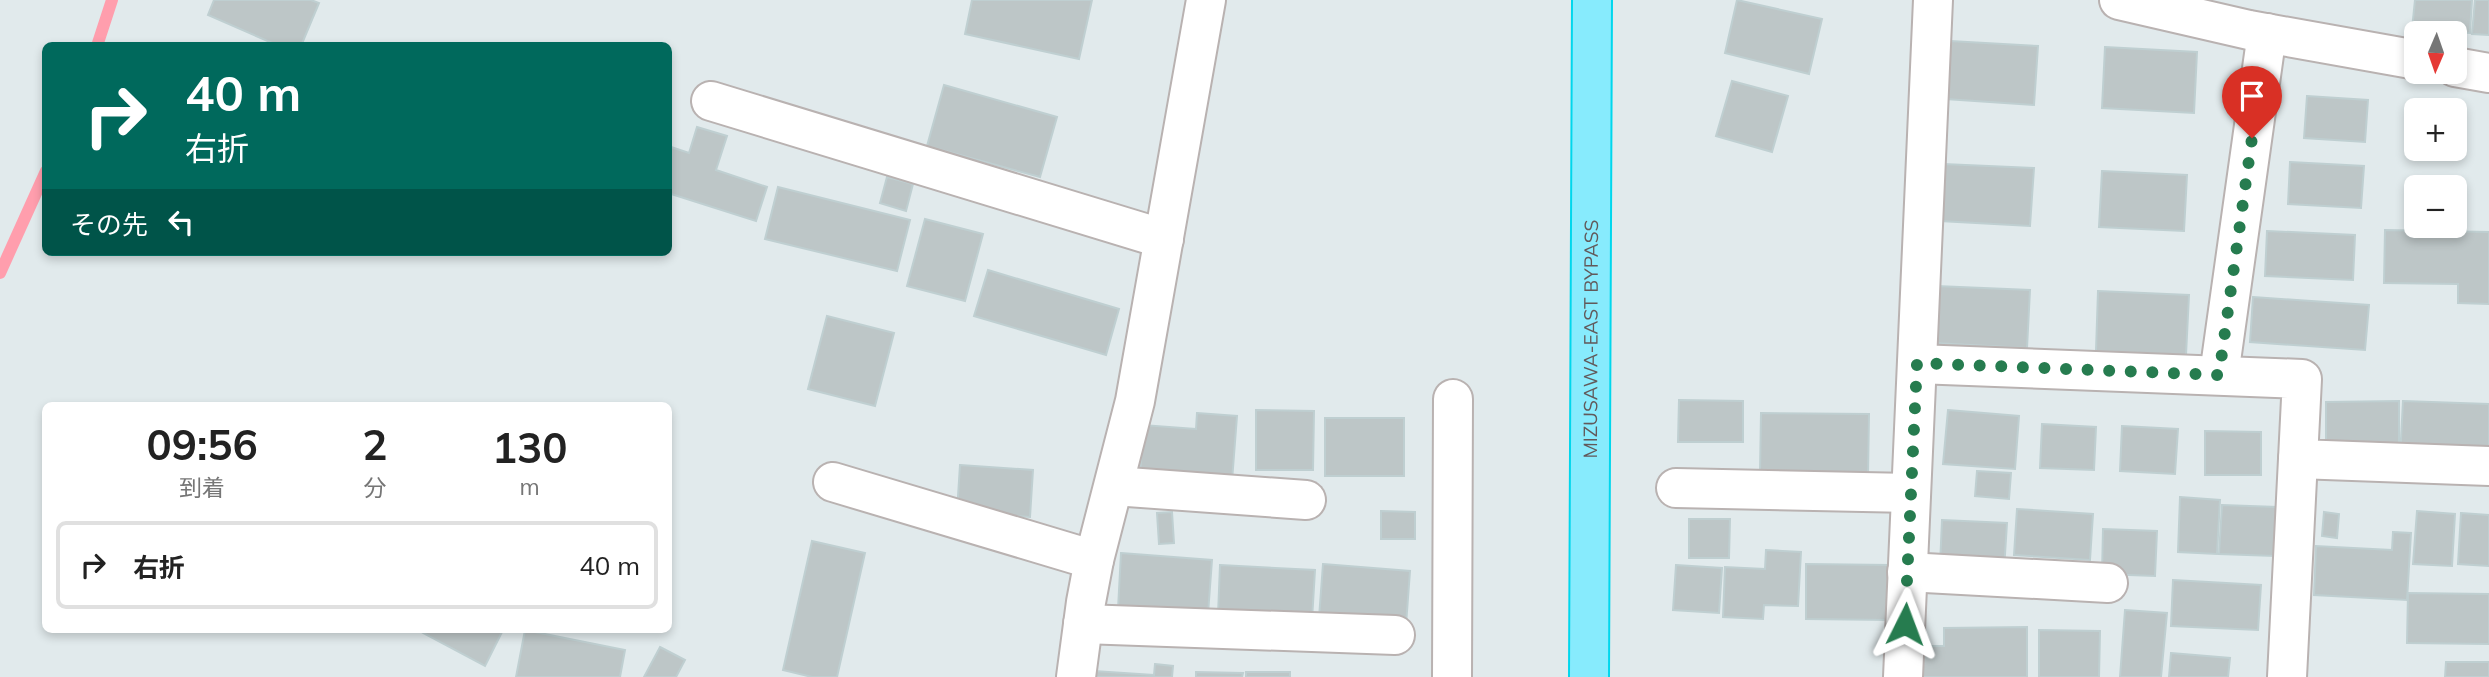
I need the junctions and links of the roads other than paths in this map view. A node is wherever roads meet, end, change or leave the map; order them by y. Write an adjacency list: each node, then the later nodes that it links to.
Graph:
1 (1206, 0): 10 (street)
2 (1592, 0): 28 (highway, MIZUSAWA-EAST BYPASS)
3 (1933, 0): 11 (street)
4 (2119, 0): 5 (street)
5 (2256, 21): 6 (street); 12 (street)
6 (2404, 57)
7 (2468, 69): 8 (street)
8 (2489, 73)
9 (711, 101): 10 (street)
10 (1164, 239): 17 (street)
11 (1917, 363): 12 (street); 19 (street)
12 (2219, 375): 14 (street)
13 (1452, 399): 27 (street)
14 (2298, 459): 15 (street); 30 (street)
15 (2489, 466)
16 (833, 482): 21 (street)
17 (1114, 486): 20 (street); 21 (street)
18 (1676, 488): 19 (street)
19 (1911, 493): 22 (street)
20 (1306, 500)
21 (1094, 560): 24 (street)
22 (1908, 572): 23 (street); 29 (street)
23 (2108, 583)
24 (1083, 624): 25 (street); 26 (street)
25 (1395, 635)
26 (1076, 677)
27 (1452, 677)
28 (1589, 677)
29 (1903, 677)
30 (2287, 677)

